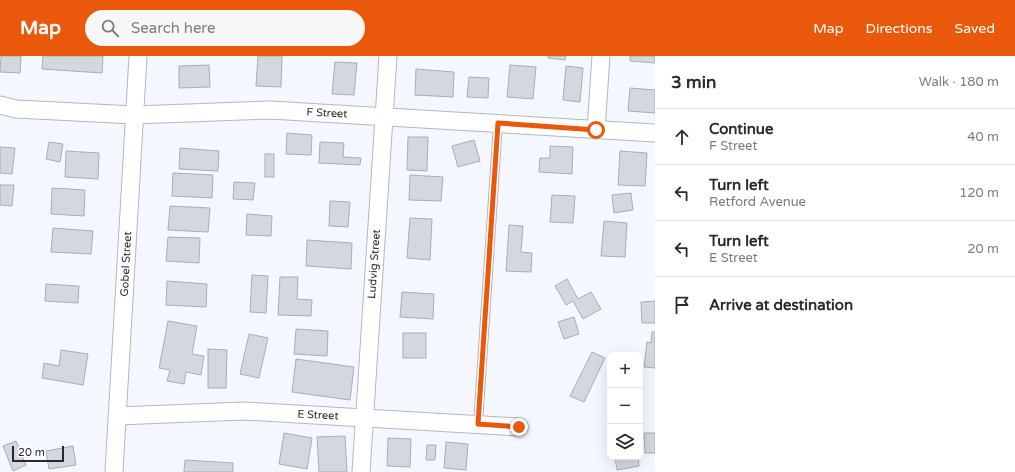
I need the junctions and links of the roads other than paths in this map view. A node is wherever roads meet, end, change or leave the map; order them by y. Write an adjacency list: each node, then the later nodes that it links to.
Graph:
1 (138, 56): 5 (street, Gobel Street)
2 (388, 56): 6 (street, Ludvig Street)
3 (601, 56): 8 (street)
4 (0, 104): 5 (street, F Street)
5 (134, 115): 6 (street, F Street); 10 (street, Gobel Street)
6 (384, 116): 7 (street, F Street); 11 (street, Ludvig Street)
7 (498, 123): 8 (street, F Street); 12 (lane)
8 (596, 130): 9 (street, F Street)
9 (655, 133)
10 (117, 416): 11 (street, E Street); 14 (street, Gobel Street)
11 (364, 418): 12 (street, E Street); 15 (street, Ludvig Street)
12 (478, 424): 13 (street, E Street)
13 (519, 427)
14 (114, 472)
15 (361, 472)

